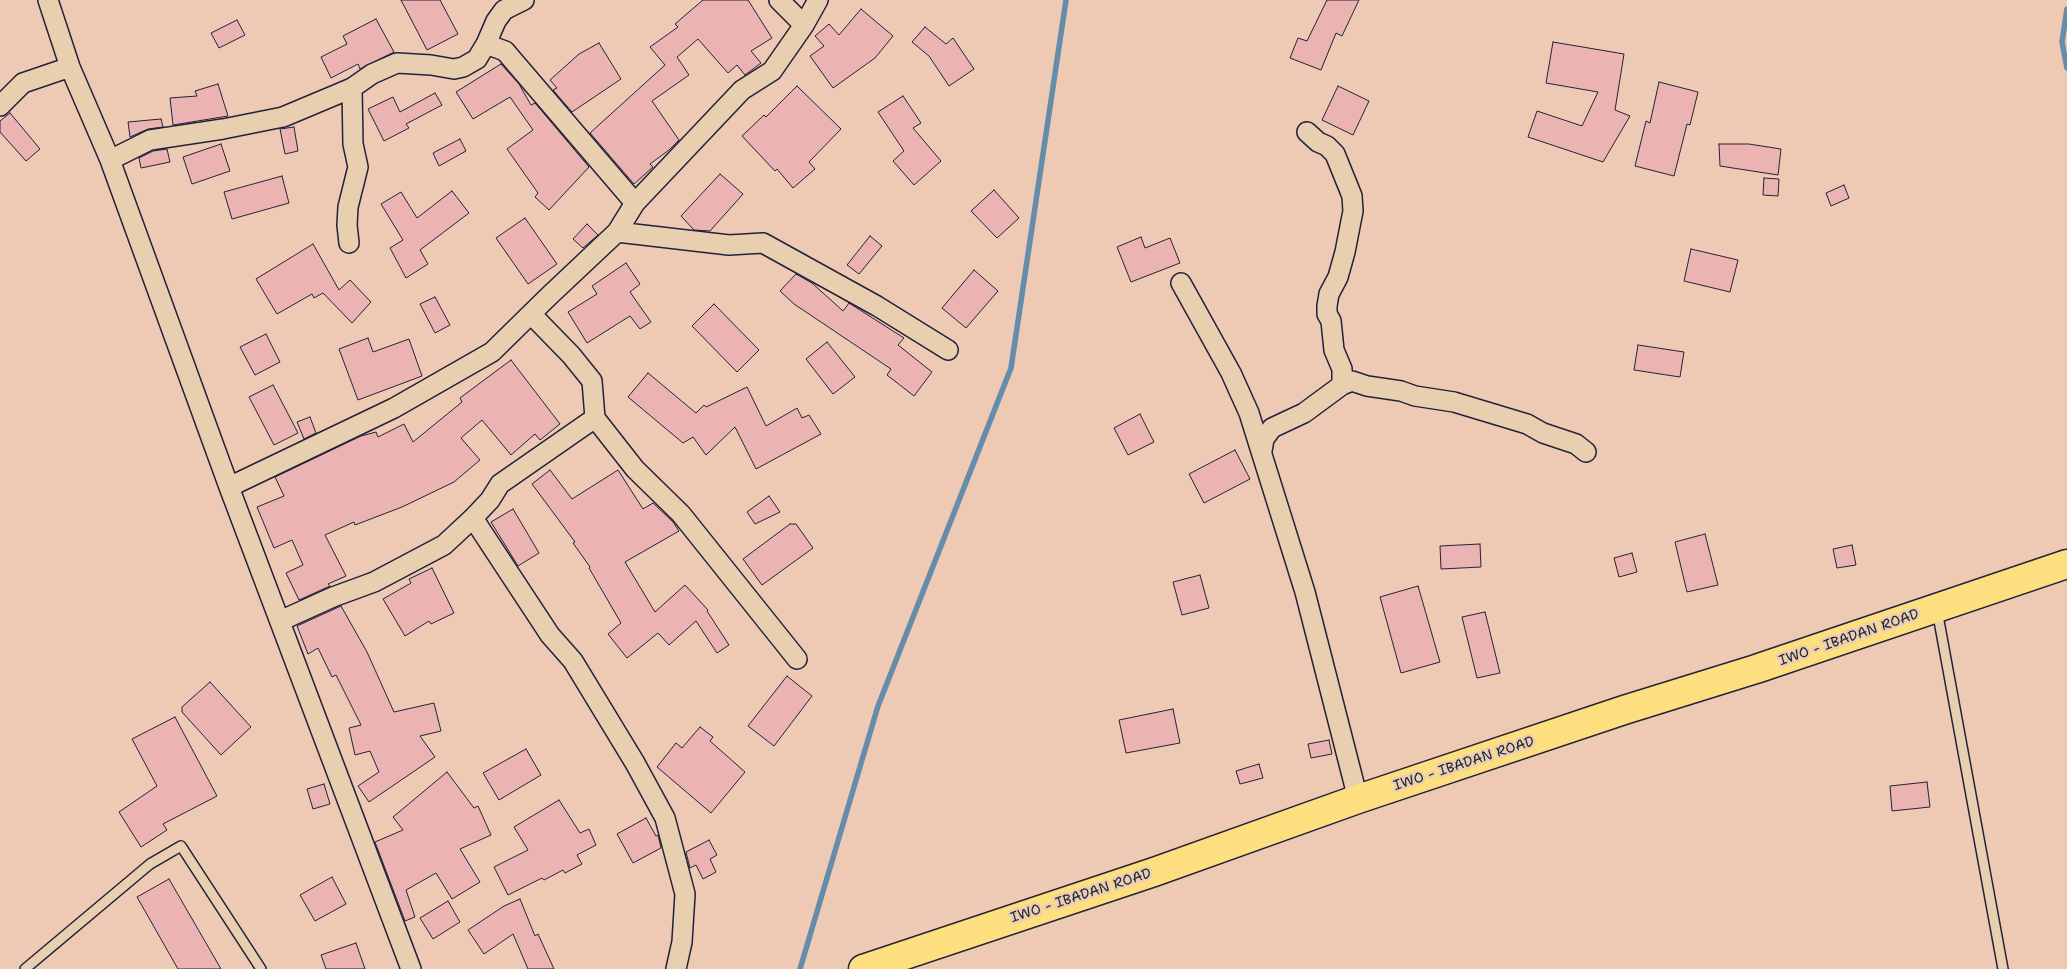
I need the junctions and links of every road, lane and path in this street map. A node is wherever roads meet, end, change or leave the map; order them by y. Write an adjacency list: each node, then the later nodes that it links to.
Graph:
1 (48, 0): 7 (street)
2 (524, 0): 6 (street)
3 (779, 0): 5 (street)
4 (818, 0): 5 (street)
5 (804, 26): 12 (street)
6 (486, 44): 8 (street); 12 (street)
7 (70, 67): 9 (street); 11 (street)
8 (352, 88): 11 (street); 14 (street)
9 (0, 106)
10 (1307, 132): 18 (street)
11 (110, 160): 22 (street)
12 (636, 203): 13 (street)
13 (617, 232): 16 (street); 17 (street)
14 (349, 243)
15 (1181, 283): 20 (street)
16 (531, 314): 19 (street); 22 (street)
17 (948, 350)
18 (1342, 384): 20 (street); 21 (street)
19 (595, 418): 23 (street); 27 (street)
20 (1262, 451): 28 (street)
21 (1586, 452)
22 (228, 487): 26 (street)
23 (473, 518): 26 (street); 32 (street)
24 (2067, 564): 25 (main road, IWO - IBADAN ROAD)
25 (1937, 608): 28 (main road, IWO - IBADAN ROAD); 34 (lane)
26 (280, 621): 31 (street)
27 (797, 659)
28 (1358, 799): 33 (main road, IWO - IBADAN ROAD)
29 (25, 969): 30 (lane)
30 (261, 969)
31 (411, 969)
32 (676, 969)
33 (862, 969)
34 (2003, 969)

